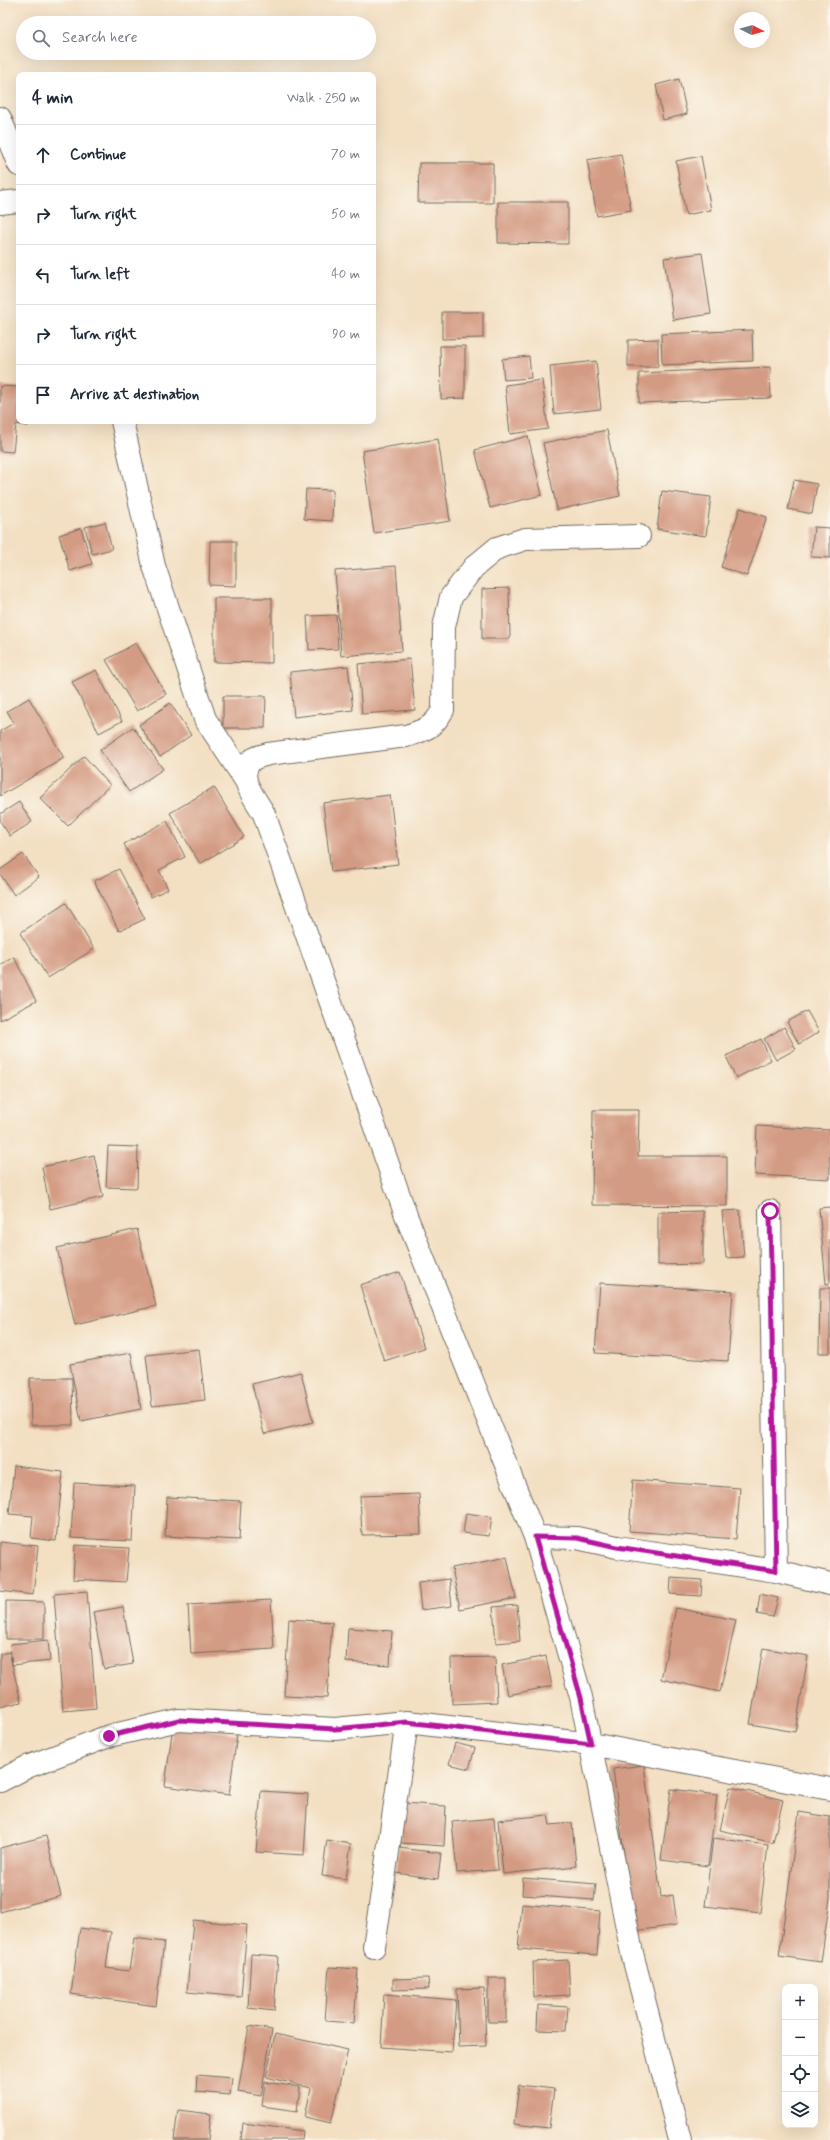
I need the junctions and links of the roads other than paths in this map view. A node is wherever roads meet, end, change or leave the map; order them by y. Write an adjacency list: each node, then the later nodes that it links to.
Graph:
1 (0, 118): 2 (street)
2 (16, 158)
3 (16, 201): 4 (street)
4 (0, 203)
5 (123, 424): 7 (street)
6 (639, 536): 7 (street)
7 (246, 781): 9 (street)
8 (770, 1211): 10 (street)
9 (535, 1537): 10 (street); 13 (street)
10 (776, 1571): 11 (street)
11 (830, 1584)
12 (407, 1722): 13 (street); 14 (street); 16 (street)
13 (591, 1744): 15 (street); 17 (street)
14 (0, 1781)
15 (830, 1788)
16 (374, 1947)
17 (680, 2140)

